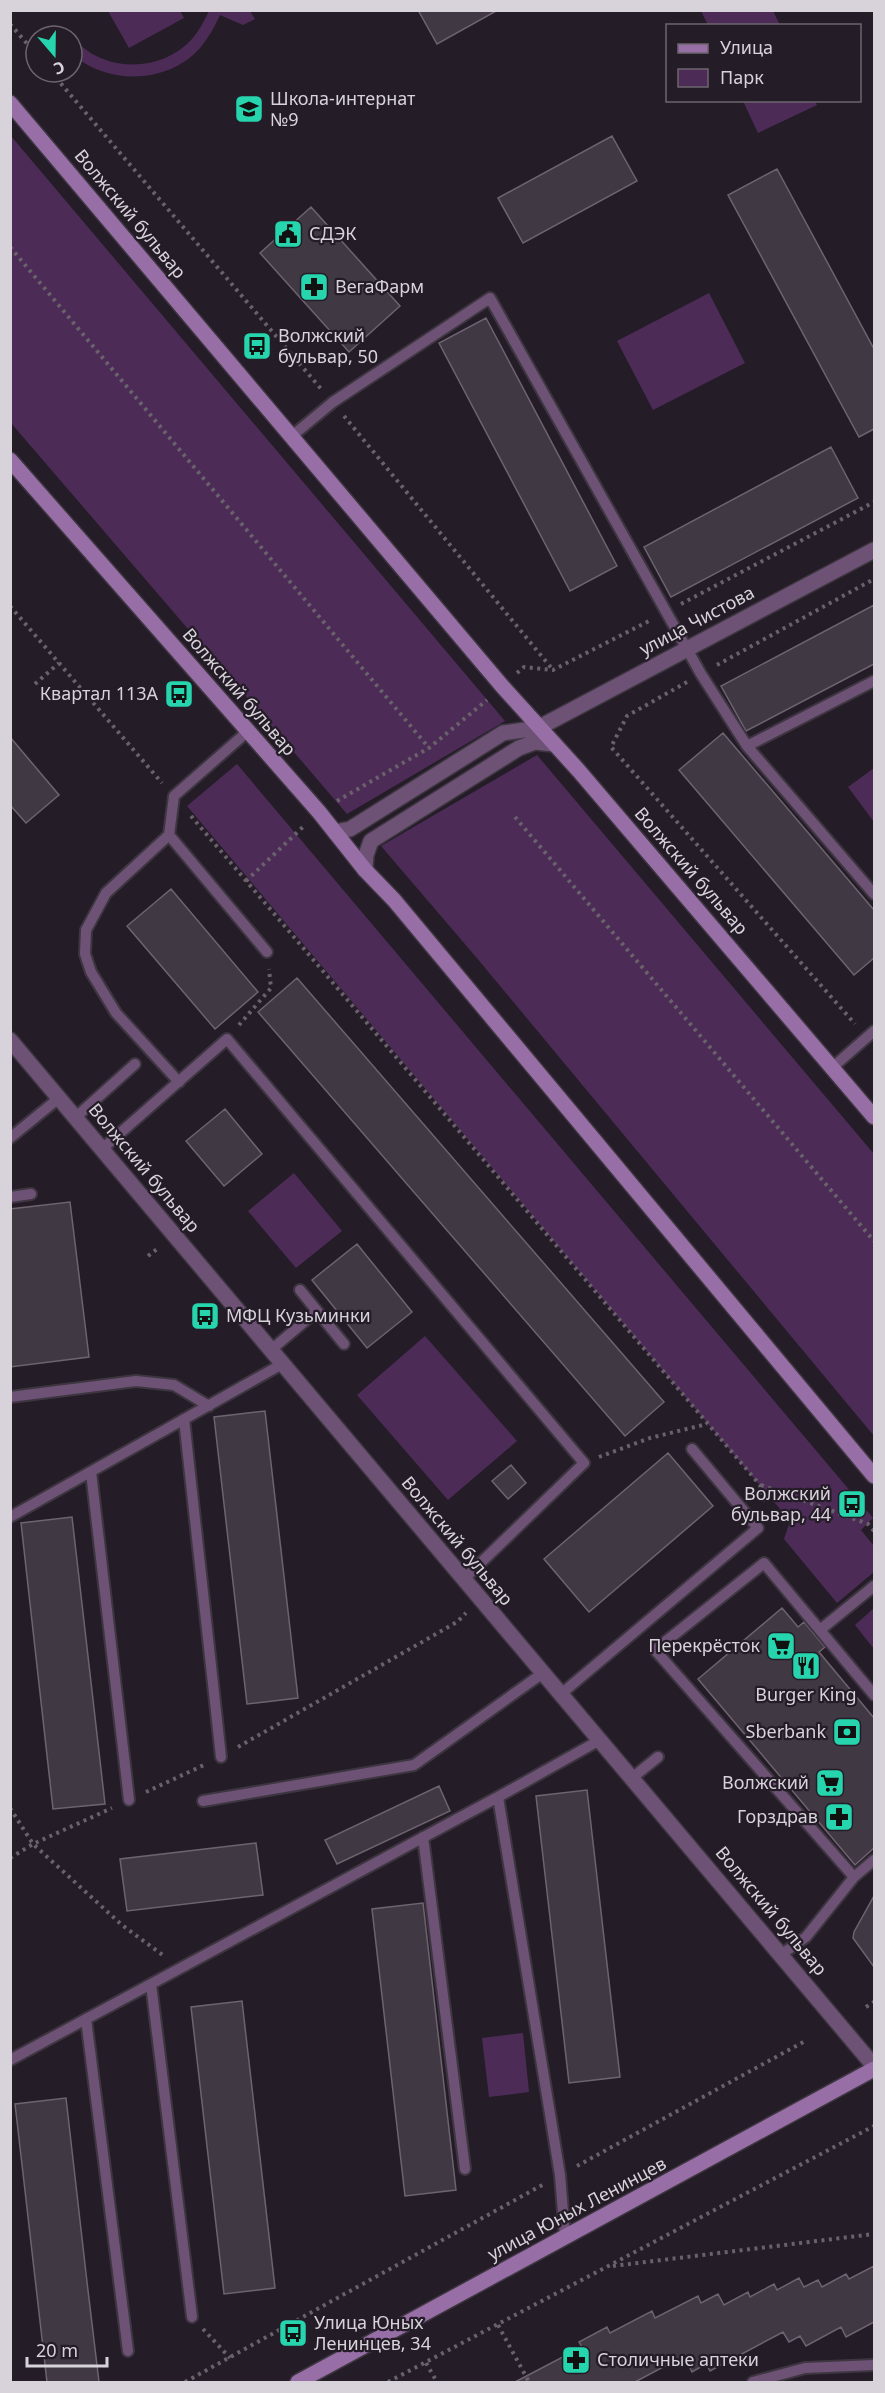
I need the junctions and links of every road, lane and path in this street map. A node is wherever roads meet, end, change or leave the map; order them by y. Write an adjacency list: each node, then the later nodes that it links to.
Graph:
1 (10, 24): 2 (path)
2 (24, 40)
3 (61, 84): 6 (path)
4 (10, 102): 7 (main road, Волжский бульвар)
5 (10, 247): 25 (path)
6 (333, 402): 7 (lane); 13 (lane); 16 (path)
7 (292, 436): 20 (main road, Волжский бульвар)
8 (10, 459): 22 (main road, Волжский бульвар)
9 (874, 502): 13 (path)
10 (874, 550): 14 (street, улица Чистова)
11 (874, 579): 17 (path)
12 (10, 606): 15 (path)
13 (666, 612): 14 (lane); 16 (path)
14 (687, 649): 17 (lane); 21 (street, улица Чистова)
15 (59, 663): 19 (path); 26 (path)
16 (553, 670): 20 (path)
17 (701, 674): 24 (lane); 35 (path)
18 (874, 681): 24 (lane)
19 (35, 684)
20 (502, 686): 21 (main road, Волжский бульвар); 25 (path)
21 (538, 728): 23 (main road, Волжский бульвар); 29 (street, улица Чистова)
22 (247, 732): 26 (lane); 27 (main road, Волжский бульвар)
23 (553, 744): 31 (street); 39 (main road, Волжский бульвар)
24 (747, 746): 33 (lane)
25 (429, 748): 27 (path)
26 (174, 796): 30 (lane); 60 (path)
27 (319, 812): 29 (main road, Волжский бульвар); 32 (path)
28 (515, 818): 48 (path)
29 (335, 832): 31 (main road, Волжский бульвар)
30 (170, 835): 34 (lane); 40 (lane)
31 (364, 870): 62 (main road, Волжский бульвар)
32 (246, 881)
33 (874, 894)
34 (267, 952): 37 (path)
35 (871, 1034): 39 (lane)
36 (10, 1040): 41 (street, Волжский бульвар)
37 (227, 1040): 40 (lane); 60 (lane)
38 (135, 1064): 42 (lane)
39 (833, 1067): 43 (main road, Волжский бульвар)
40 (179, 1082): 45 (lane)
41 (59, 1098): 42 (street, Волжский бульвар); 44 (lane)
42 (76, 1117): 45 (street, Волжский бульвар)
43 (874, 1117)
44 (10, 1138)
45 (102, 1149): 54 (street, Волжский бульвар)
46 (31, 1194): 47 (lane)
47 (10, 1197)
48 (874, 1241)
49 (157, 1249): 50 (path)
50 (148, 1256)
51 (300, 1290): 52 (lane)
52 (317, 1311): 53 (lane); 54 (lane)
53 (344, 1344)
54 (272, 1349): 55 (street, Волжский бульвар)
55 (284, 1363): 57 (lane); 66 (street, Волжский бульвар)
56 (10, 1397): 57 (lane)
57 (209, 1406): 58 (lane)
58 (184, 1419): 61 (lane); 75 (lane)
59 (692, 1449): 72 (lane)
60 (584, 1462): 66 (lane)
61 (91, 1472): 64 (lane); 79 (lane)
62 (874, 1476)
63 (760, 1485): 65 (path)
64 (10, 1516)
65 (874, 1531)
66 (464, 1579): 71 (street, Волжский бульвар)
67 (874, 1586): 70 (lane)
68 (466, 1613): 69 (path)
69 (457, 1622)
70 (820, 1630): 73 (lane); 84 (lane)
71 (543, 1673): 72 (street, Волжский бульвар); 80 (lane)
72 (561, 1694): 74 (street, Волжский бульвар)
73 (874, 1695)
74 (600, 1740): 77 (street, Волжский бульвар); 78 (lane)
75 (220, 1757)
76 (658, 1757): 77 (lane)
77 (632, 1778): 85 (street, Волжский бульвар)
78 (498, 1797): 82 (lane); 96 (lane)
79 (129, 1800)
80 (203, 1801)
81 (10, 1808): 86 (path)
82 (423, 1838): 86 (lane); 94 (lane)
83 (874, 1860): 84 (lane)
84 (854, 1877): 85 (lane)
85 (782, 1954): 92 (street, Волжский бульвар)
86 (181, 1968): 87 (lane)
87 (151, 1984): 90 (lane); 99 (lane)
88 (874, 2002): 89 (path)
89 (866, 2007)
90 (86, 2019): 91 (lane); 101 (lane)
91 (10, 2060)
92 (874, 2068): 96 (main road, улица Юных Ленинцев)
93 (874, 2126): 97 (path)
94 (465, 2169)
95 (874, 2234): 97 (path)
96 (566, 2237): 105 (main road, улица Юных Ленинцев)
97 (609, 2266): 100 (path)
98 (330, 2303): 102 (path)
99 (192, 2317): 102 (path)
100 (498, 2325): 103 (path); 109 (path)
101 (128, 2351)
102 (230, 2358): 106 (path)
103 (426, 2363): 107 (path); 108 (path)
104 (874, 2365): 110 (lane)
105 (304, 2381)
106 (185, 2382)
107 (388, 2382)
108 (436, 2382)
109 (529, 2382)
110 (753, 2382)

